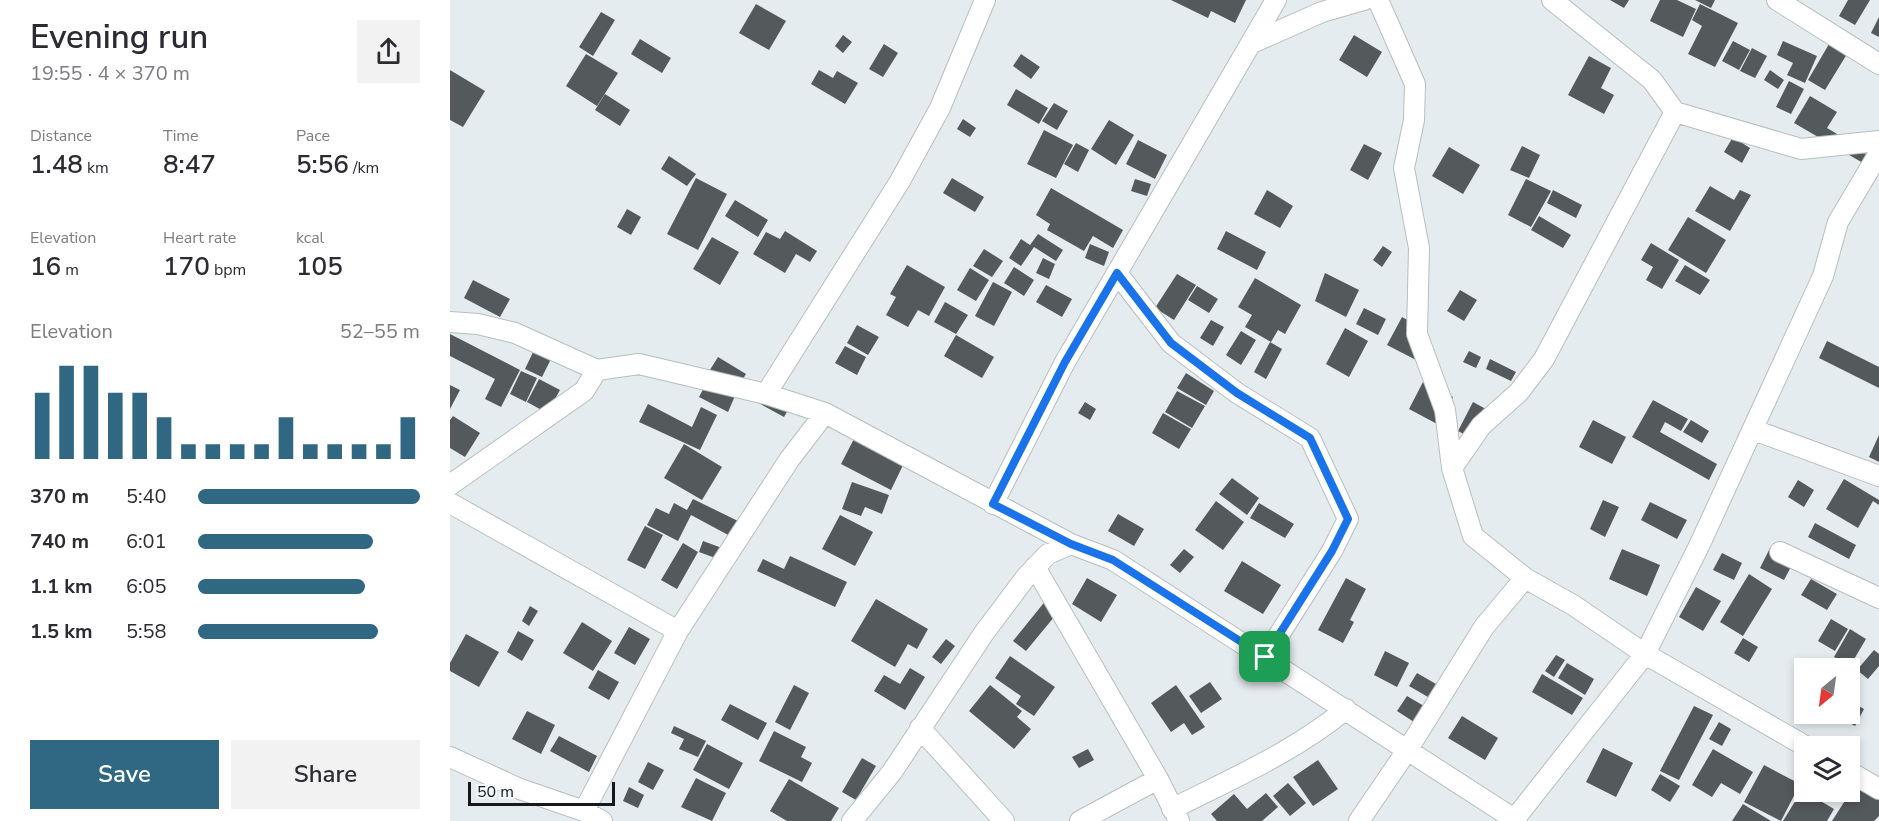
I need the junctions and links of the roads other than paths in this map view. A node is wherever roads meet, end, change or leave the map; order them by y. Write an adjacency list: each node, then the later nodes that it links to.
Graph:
1 (985, 0): 15 (street)
2 (1276, 0): 7 (street)
3 (1364, 0): 7 (street)
4 (1378, 0): 18 (street)
5 (1552, 0): 9 (street)
6 (1777, 0): 8 (street)
7 (1252, 43): 12 (street)
8 (1879, 64)
9 (1675, 112): 10 (street); 18 (street)
10 (1879, 141)
11 (1879, 153): 17 (street)
12 (1117, 273): 22 (street); 30 (street)
13 (450, 322): 14 (street)
14 (597, 370): 15 (street); 20 (street)
15 (766, 394): 16 (street)
16 (825, 413): 22 (street); 28 (street)
17 (1754, 430): 19 (street); 29 (street)
18 (1452, 468): 26 (street)
19 (1879, 476)
20 (450, 485)
21 (450, 503): 28 (street)
22 (993, 504): 23 (street)
23 (1071, 544): 25 (street); 30 (street)
24 (1780, 552): 27 (street)
25 (1035, 567): 32 (street); 37 (street)
26 (1525, 578): 29 (street); 34 (street)
27 (1879, 598)
28 (678, 631): 39 (street)
29 (1645, 654): 33 (street); 41 (street)
30 (1265, 657): 31 (street)
31 (1347, 708): 34 (street); 40 (street)
32 (921, 728): 43 (street); 44 (street)
33 (1794, 740)
34 (1408, 749): 41 (street); 46 (street)
35 (450, 757): 39 (street)
36 (1860, 778): 38 (street)
37 (1158, 779): 40 (street); 45 (street)
38 (1879, 789)
39 (584, 811): 42 (street)
40 (1176, 815)
41 (1515, 820)
42 (602, 821)
43 (852, 821)
44 (1004, 821)
45 (1080, 821)
46 (1359, 821)

